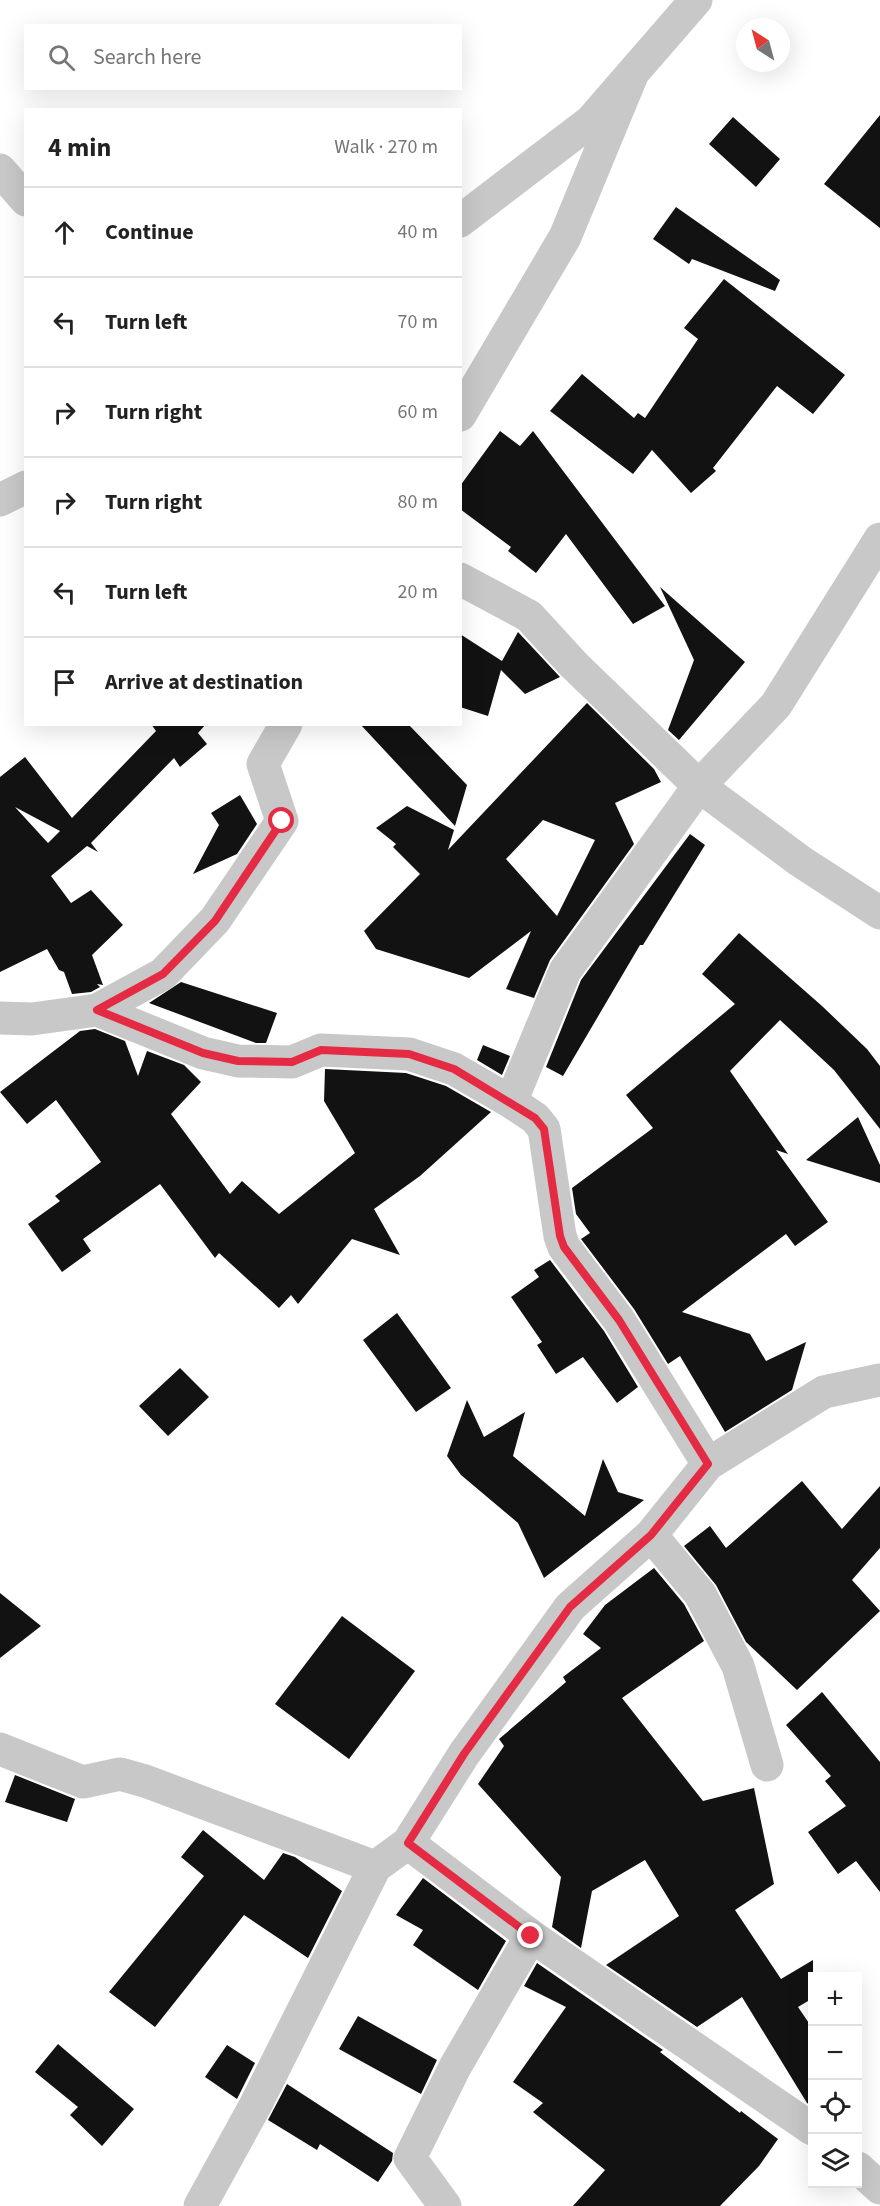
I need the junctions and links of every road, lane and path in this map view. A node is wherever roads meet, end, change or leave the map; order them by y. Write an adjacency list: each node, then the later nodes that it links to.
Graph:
1 (696, 0): 2 (street)
2 (632, 75): 5 (street); 6 (street)
3 (0, 170): 4 (street)
4 (24, 198)
5 (462, 219)
6 (462, 412)
7 (24, 488): 8 (street)
8 (0, 500)
9 (880, 539): 12 (street)
10 (462, 580): 12 (street)
11 (285, 726): 14 (street)
12 (699, 786): 13 (street); 16 (street)
13 (880, 913)
14 (97, 1010): 15 (street); 16 (street)
15 (0, 1018)
16 (511, 1102): 18 (street)
17 (880, 1380): 18 (street)
18 (708, 1464): 19 (street)
19 (651, 1535): 21 (street); 22 (street)
20 (0, 1749): 23 (street)
21 (767, 1765)
22 (408, 1843): 23 (street); 24 (street)
23 (375, 1867): 28 (street)
24 (531, 1936): 25 (street); 29 (street)
25 (808, 2126)
26 (862, 2172): 27 (street)
27 (880, 2188)
28 (200, 2206)
29 (445, 2206)

